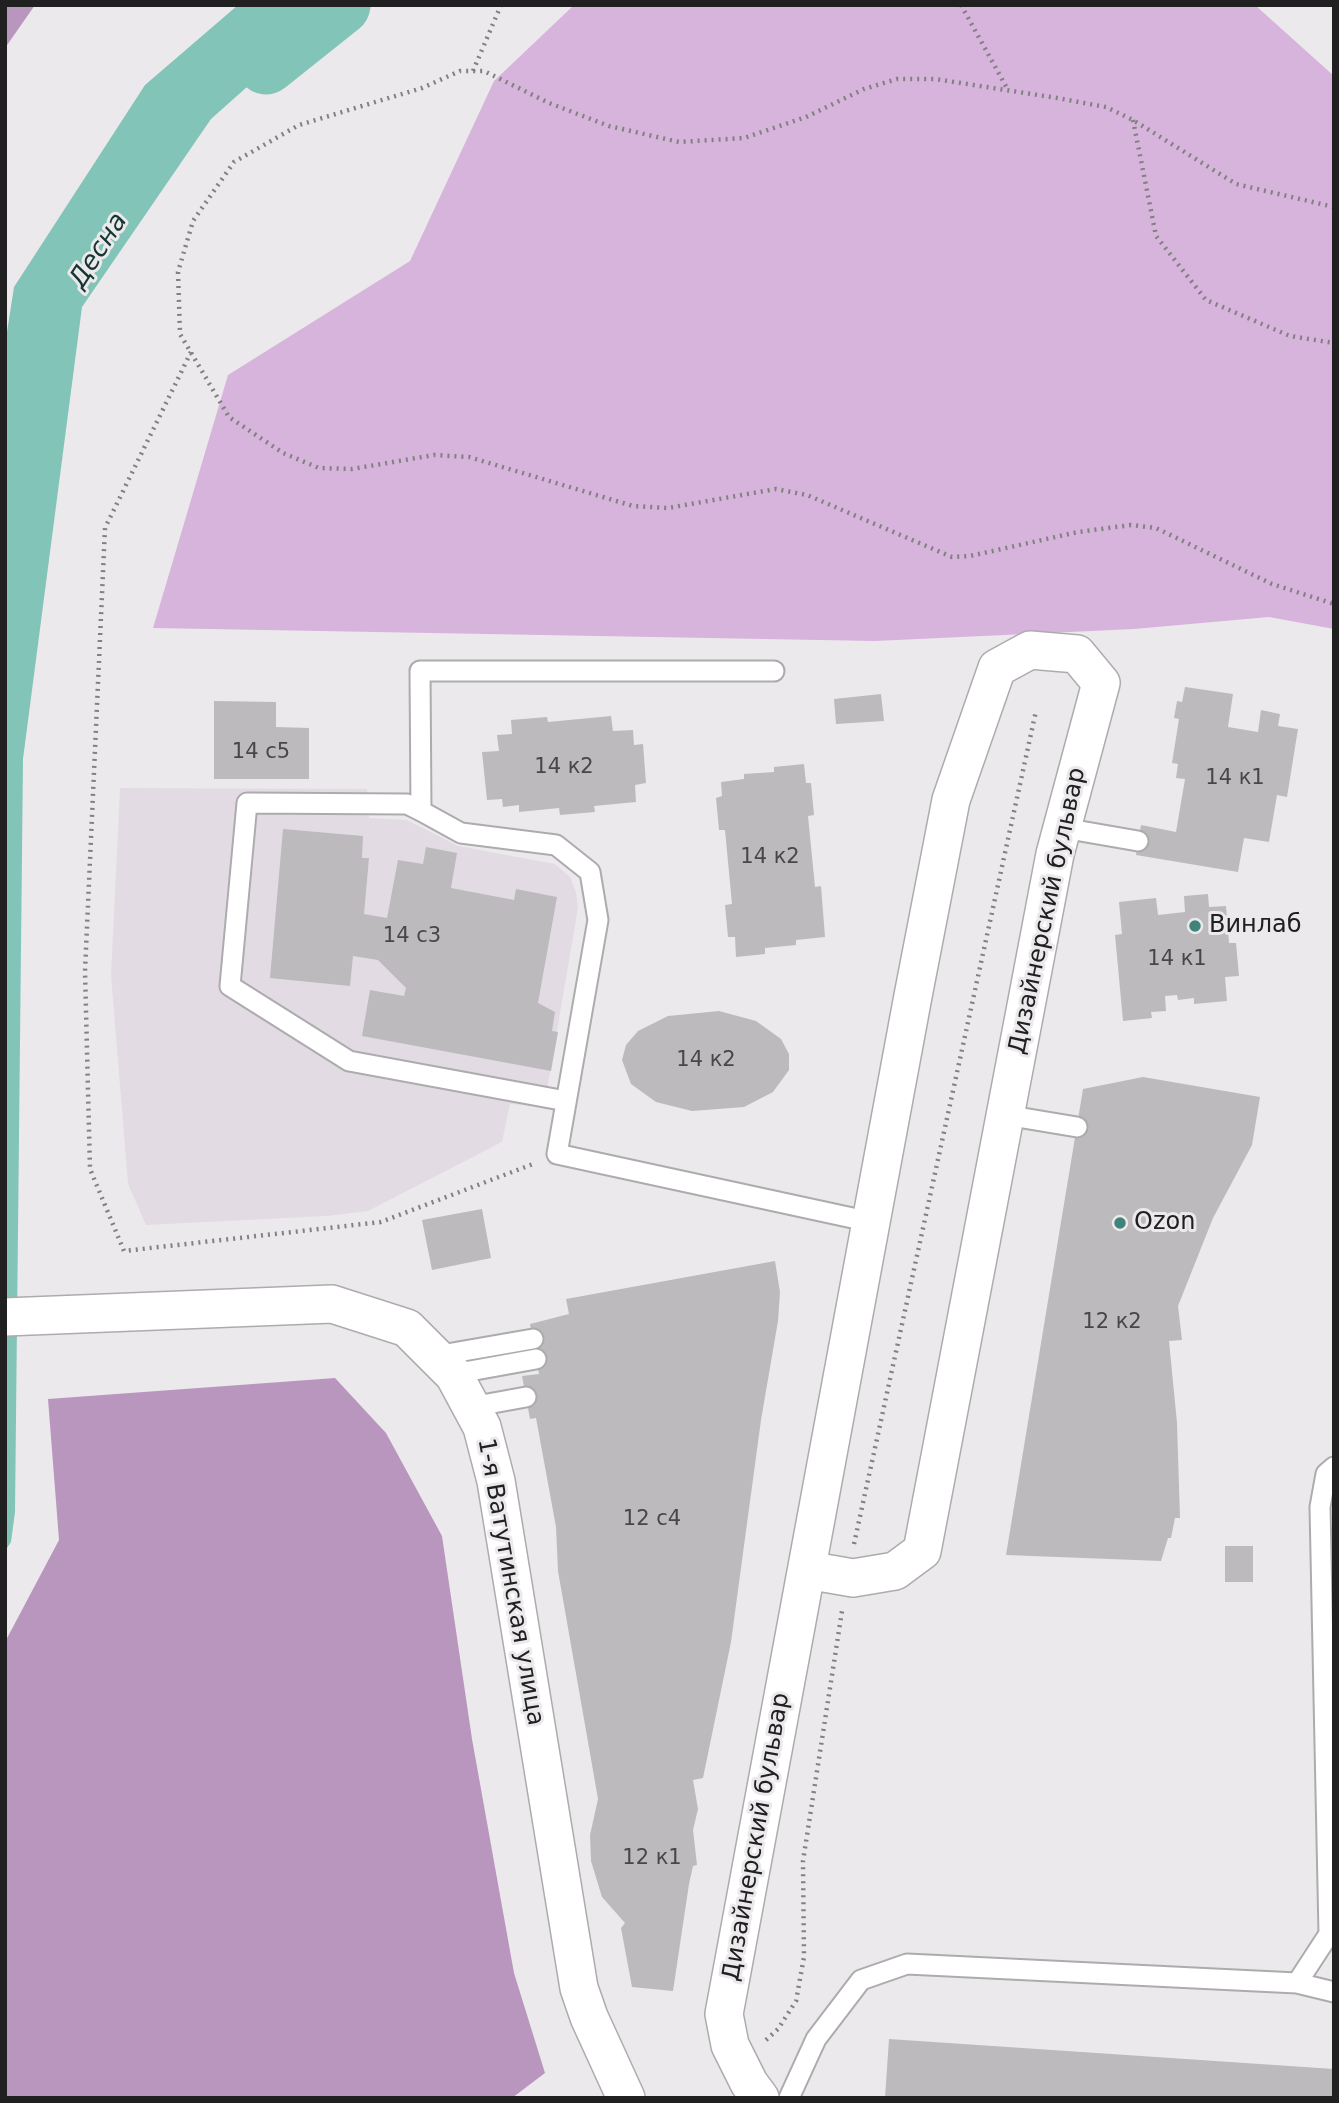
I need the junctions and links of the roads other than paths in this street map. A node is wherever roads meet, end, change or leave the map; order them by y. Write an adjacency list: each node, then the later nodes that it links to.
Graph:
1 (774, 671): 2 (lane)
2 (421, 811): 5 (lane); 5 (lane)
3 (1063, 828): 4 (lane); 6 (street, Дизайнерский бульвар); 8 (street, Дизайнерский бульвар)
4 (1138, 841)
5 (566, 1101): 8 (lane)
6 (1005, 1115): 7 (lane); 16 (street, Дизайнерский бульвар)
7 (1077, 1127)
8 (871, 1222): 16 (street, Дизайнерский бульвар)
9 (5, 1317): 12 (street, 1-я Ватутинская улица)
10 (533, 1339): 12 (lane)
11 (536, 1359): 12 (lane)
12 (444, 1365): 14 (street, 1-я Ватутинская улица)
13 (526, 1397): 14 (lane)
14 (471, 1407): 20 (street, 1-я Ватутинская улица)
15 (1334, 1467): 17 (lane)
16 (807, 1570): 21 (street, Дизайнерский бульвар)
17 (1331, 1934): 18 (lane)
18 (1297, 1983): 19 (lane); 22 (lane)
19 (1334, 1992)
20 (626, 2098)
21 (760, 2098)
22 (789, 2098)

